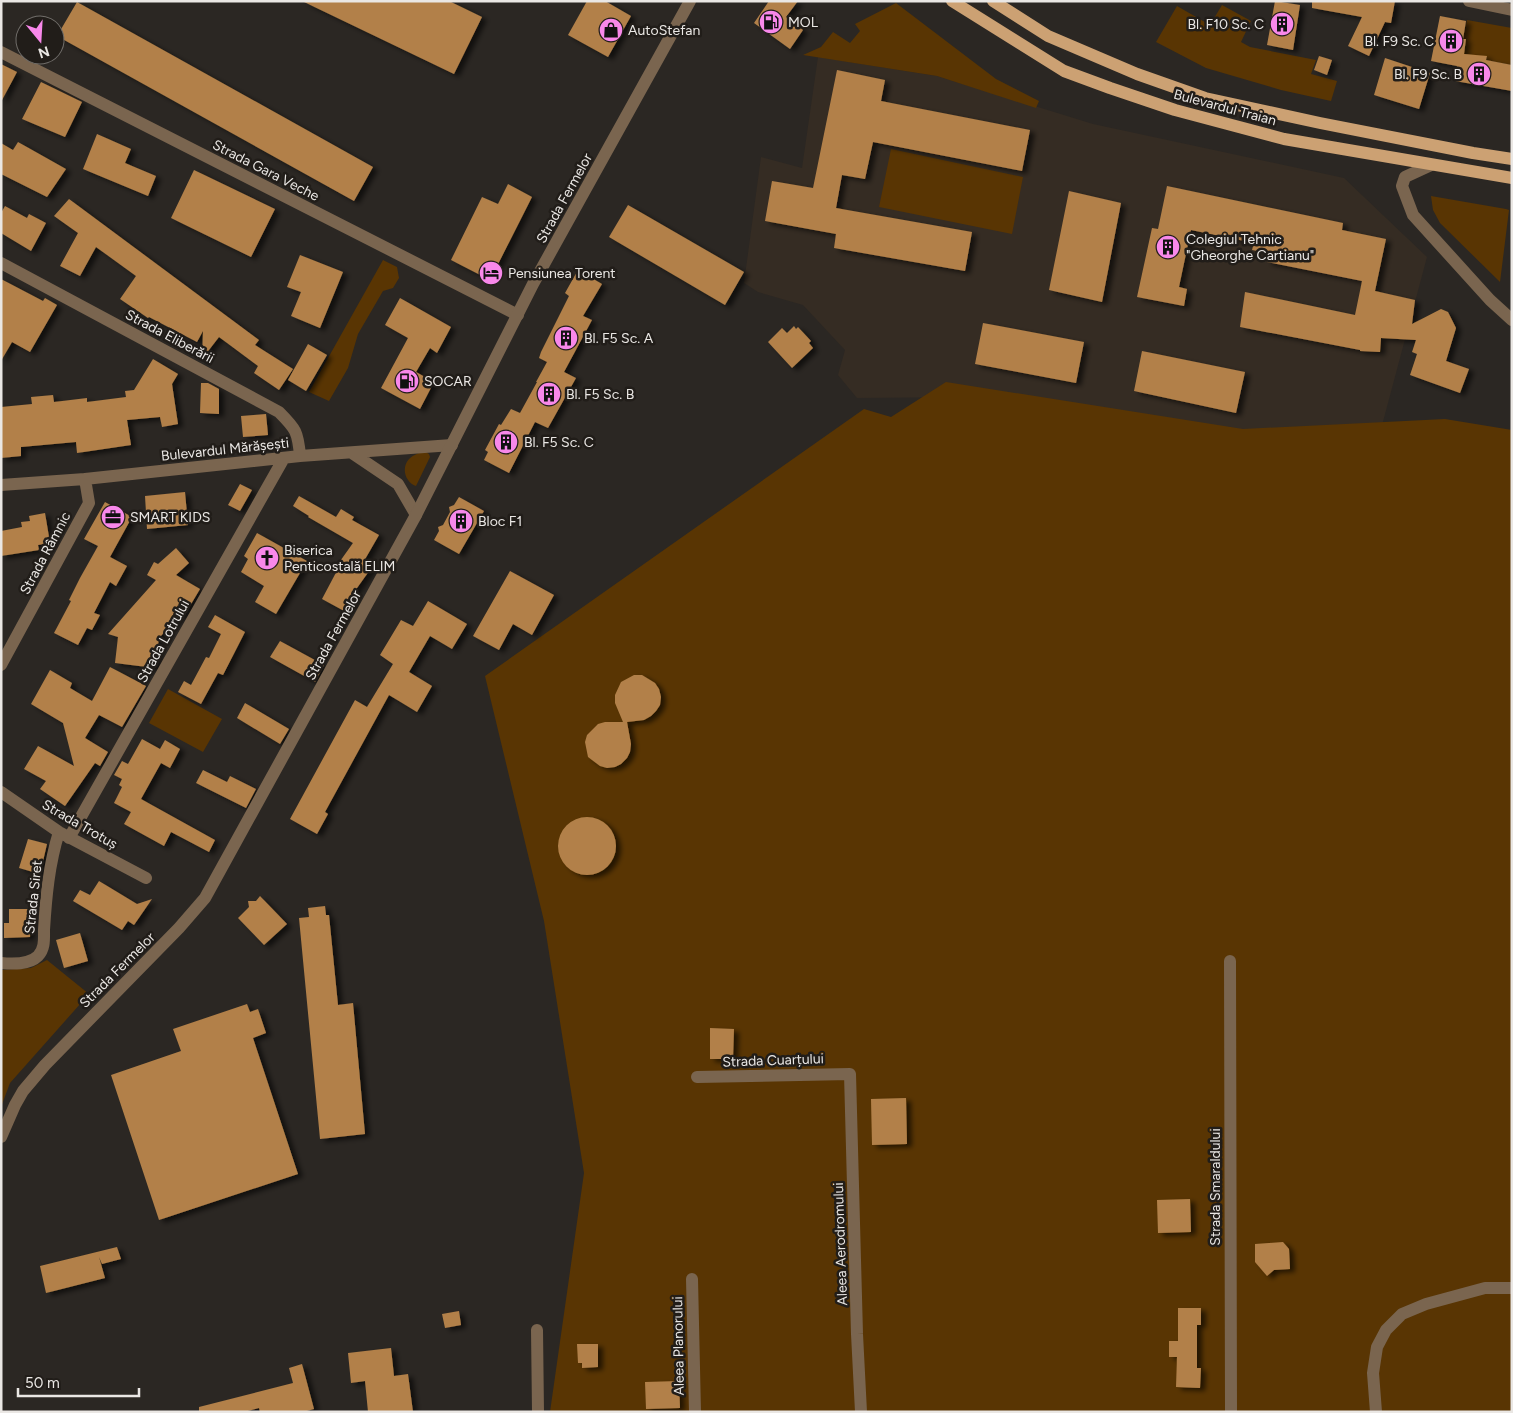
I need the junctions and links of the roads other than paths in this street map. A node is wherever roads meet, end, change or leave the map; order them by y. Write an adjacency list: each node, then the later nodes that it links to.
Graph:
1 (690, 1): 11 (street, Strada Fermelor)
2 (952, 1): 8 (main road, Bulevardul Traian)
3 (993, 1): 7 (main road, Bulevardul Traian)
4 (1468, 1): 5 (street)
5 (1512, 10)
6 (1, 52): 11 (street, Strada Gara Veche)
7 (1512, 159)
8 (1430, 165): 9 (main road, Bulevardul Traian); 12 (street)
9 (1512, 178)
10 (1, 263): 15 (street, Strada Eliberării)
11 (518, 315): 13 (street, Strada Fermelor)
12 (1512, 320)
13 (452, 445): 14 (street, Bulevardul Mărășești); 19 (street, Strada Fermelor)
14 (352, 453): 15 (street, Bulevardul Mărășești); 19 (street)
15 (300, 456): 16 (street, Bulevardul Mărășești)
16 (284, 458): 17 (street, Bulevardul Mărășești); 22 (street, Strada Lotrului)
17 (85, 479): 18 (street, Bulevardul Mărășești); 20 (street, Strada Râmnic)
18 (1, 485)
19 (416, 515): 28 (street, Strada Fermelor)
20 (1, 665)
21 (1, 792): 22 (street, Strada Trotuș)
22 (64, 835): 23 (street, Strada Trotuș); 25 (street, Strada Siret)
23 (146, 878)
24 (1230, 962): 35 (street, Strada Smaraldului)
25 (1, 963)
26 (850, 1074): 27 (street, Strada Cuarțului); 34 (street, Aleea Aerodromului)
27 (697, 1077)
28 (1, 1137)
29 (692, 1279): 33 (street, Aleea Planorului)
30 (1512, 1288): 36 (street)
31 (537, 1330): 32 (street)
32 (538, 1412)
33 (694, 1412)
34 (861, 1412)
35 (1231, 1412)
36 (1376, 1412)

